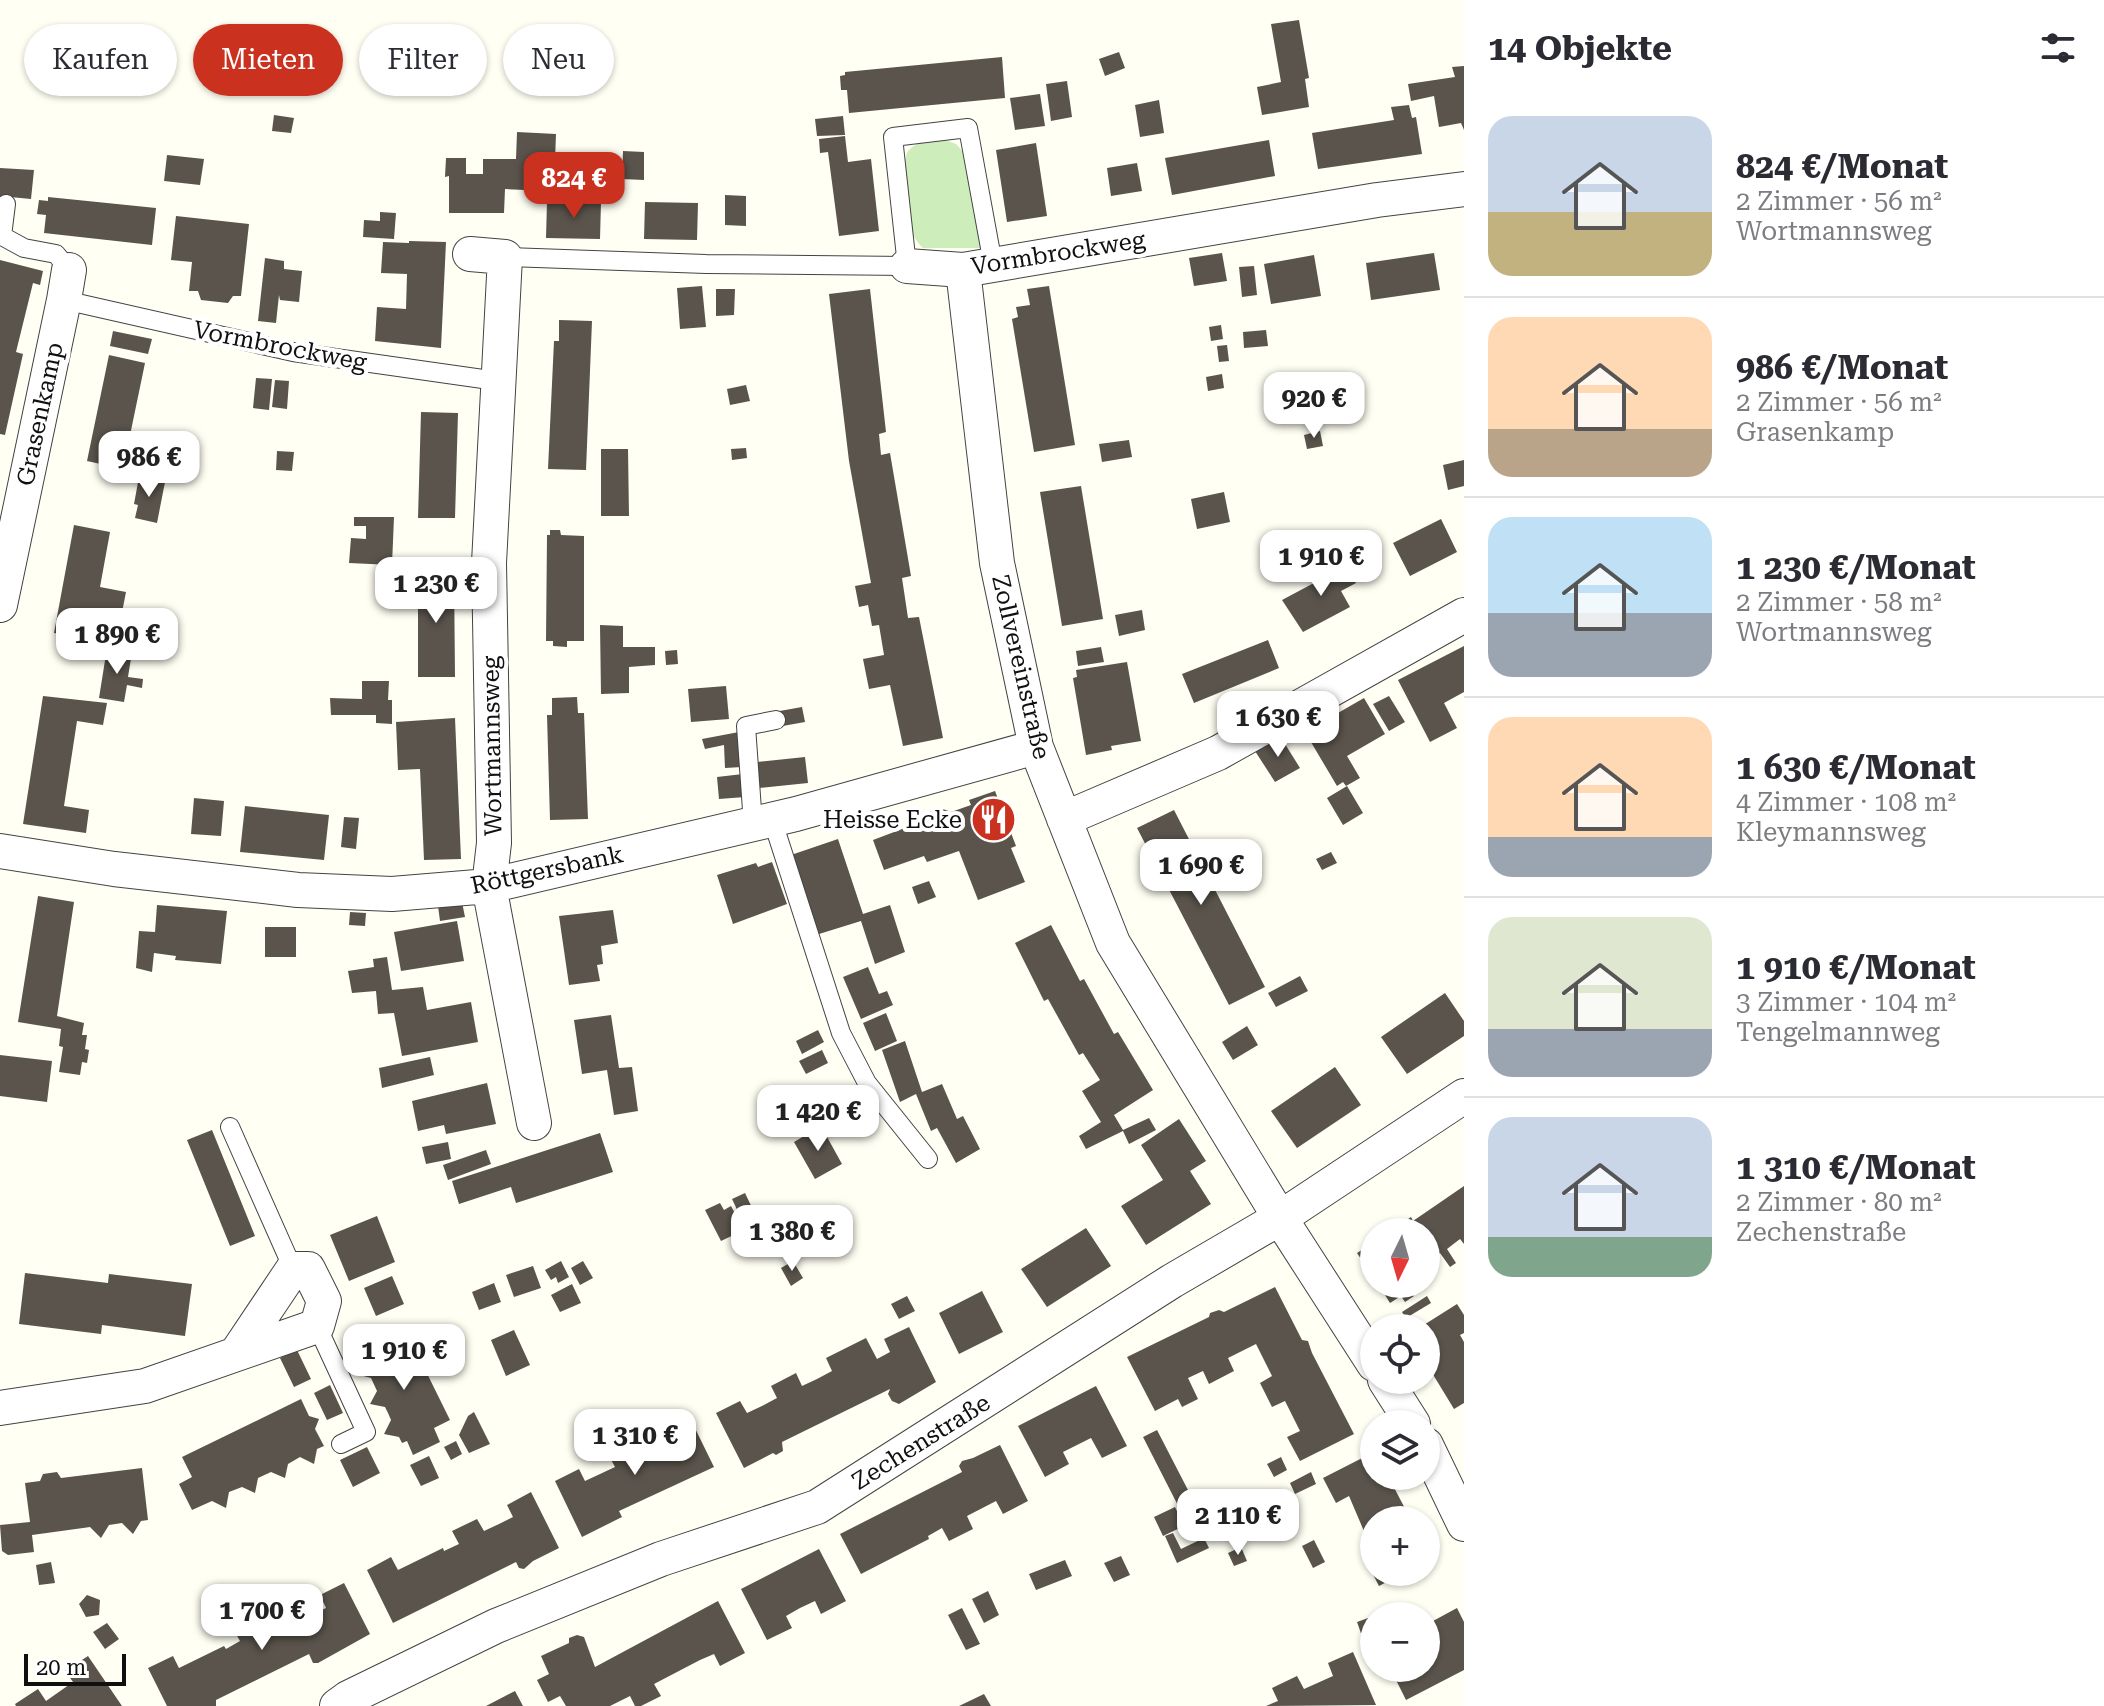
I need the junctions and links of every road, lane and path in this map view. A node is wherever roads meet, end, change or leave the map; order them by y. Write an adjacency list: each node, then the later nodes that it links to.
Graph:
1 (1464, 189): 6 (street, Vormbrockweg)
2 (6, 204): 7 (lane, Vormbrockweg)
3 (470, 254): 4 (street)
4 (505, 257): 5 (lane, Vormbrockweg); 8 (street, Wortmannsweg)
5 (907, 266): 6 (street, Vormbrockweg); 6 (lane)
6 (978, 267): 12 (street, Zollvereinstraße)
7 (66, 285): 8 (lane, Vormbrockweg); 9 (street, Grasenkamp)
8 (497, 381): 16 (street, Wortmannsweg)
9 (0, 605)
10 (1464, 615): 13 (street)
11 (776, 720): 14 (lane)
12 (1036, 747): 13 (street, Zollvereinstraße); 14 (street, Röttgersbank)
13 (1064, 819): 21 (street, Zollvereinstraße)
14 (763, 822): 16 (street, Röttgersbank); 20 (lane)
15 (0, 851): 16 (street, Röttgersbank)
16 (489, 886): 18 (street, Wortmannsweg)
17 (1464, 1096): 21 (street, Zechenstraße)
18 (534, 1123)
19 (230, 1127): 22 (lane)
20 (928, 1159)
21 (1280, 1218): 24 (street, Zollvereinstraße); 30 (street, Zechenstraße)
22 (293, 1269): 23 (street); 25 (street)
23 (317, 1326): 25 (street); 27 (lane)
24 (1360, 1342)
25 (236, 1354): 26 (street)
26 (0, 1408)
27 (341, 1444)
28 (1440, 1474): 29 (street)
29 (1464, 1524)
30 (337, 1706)

